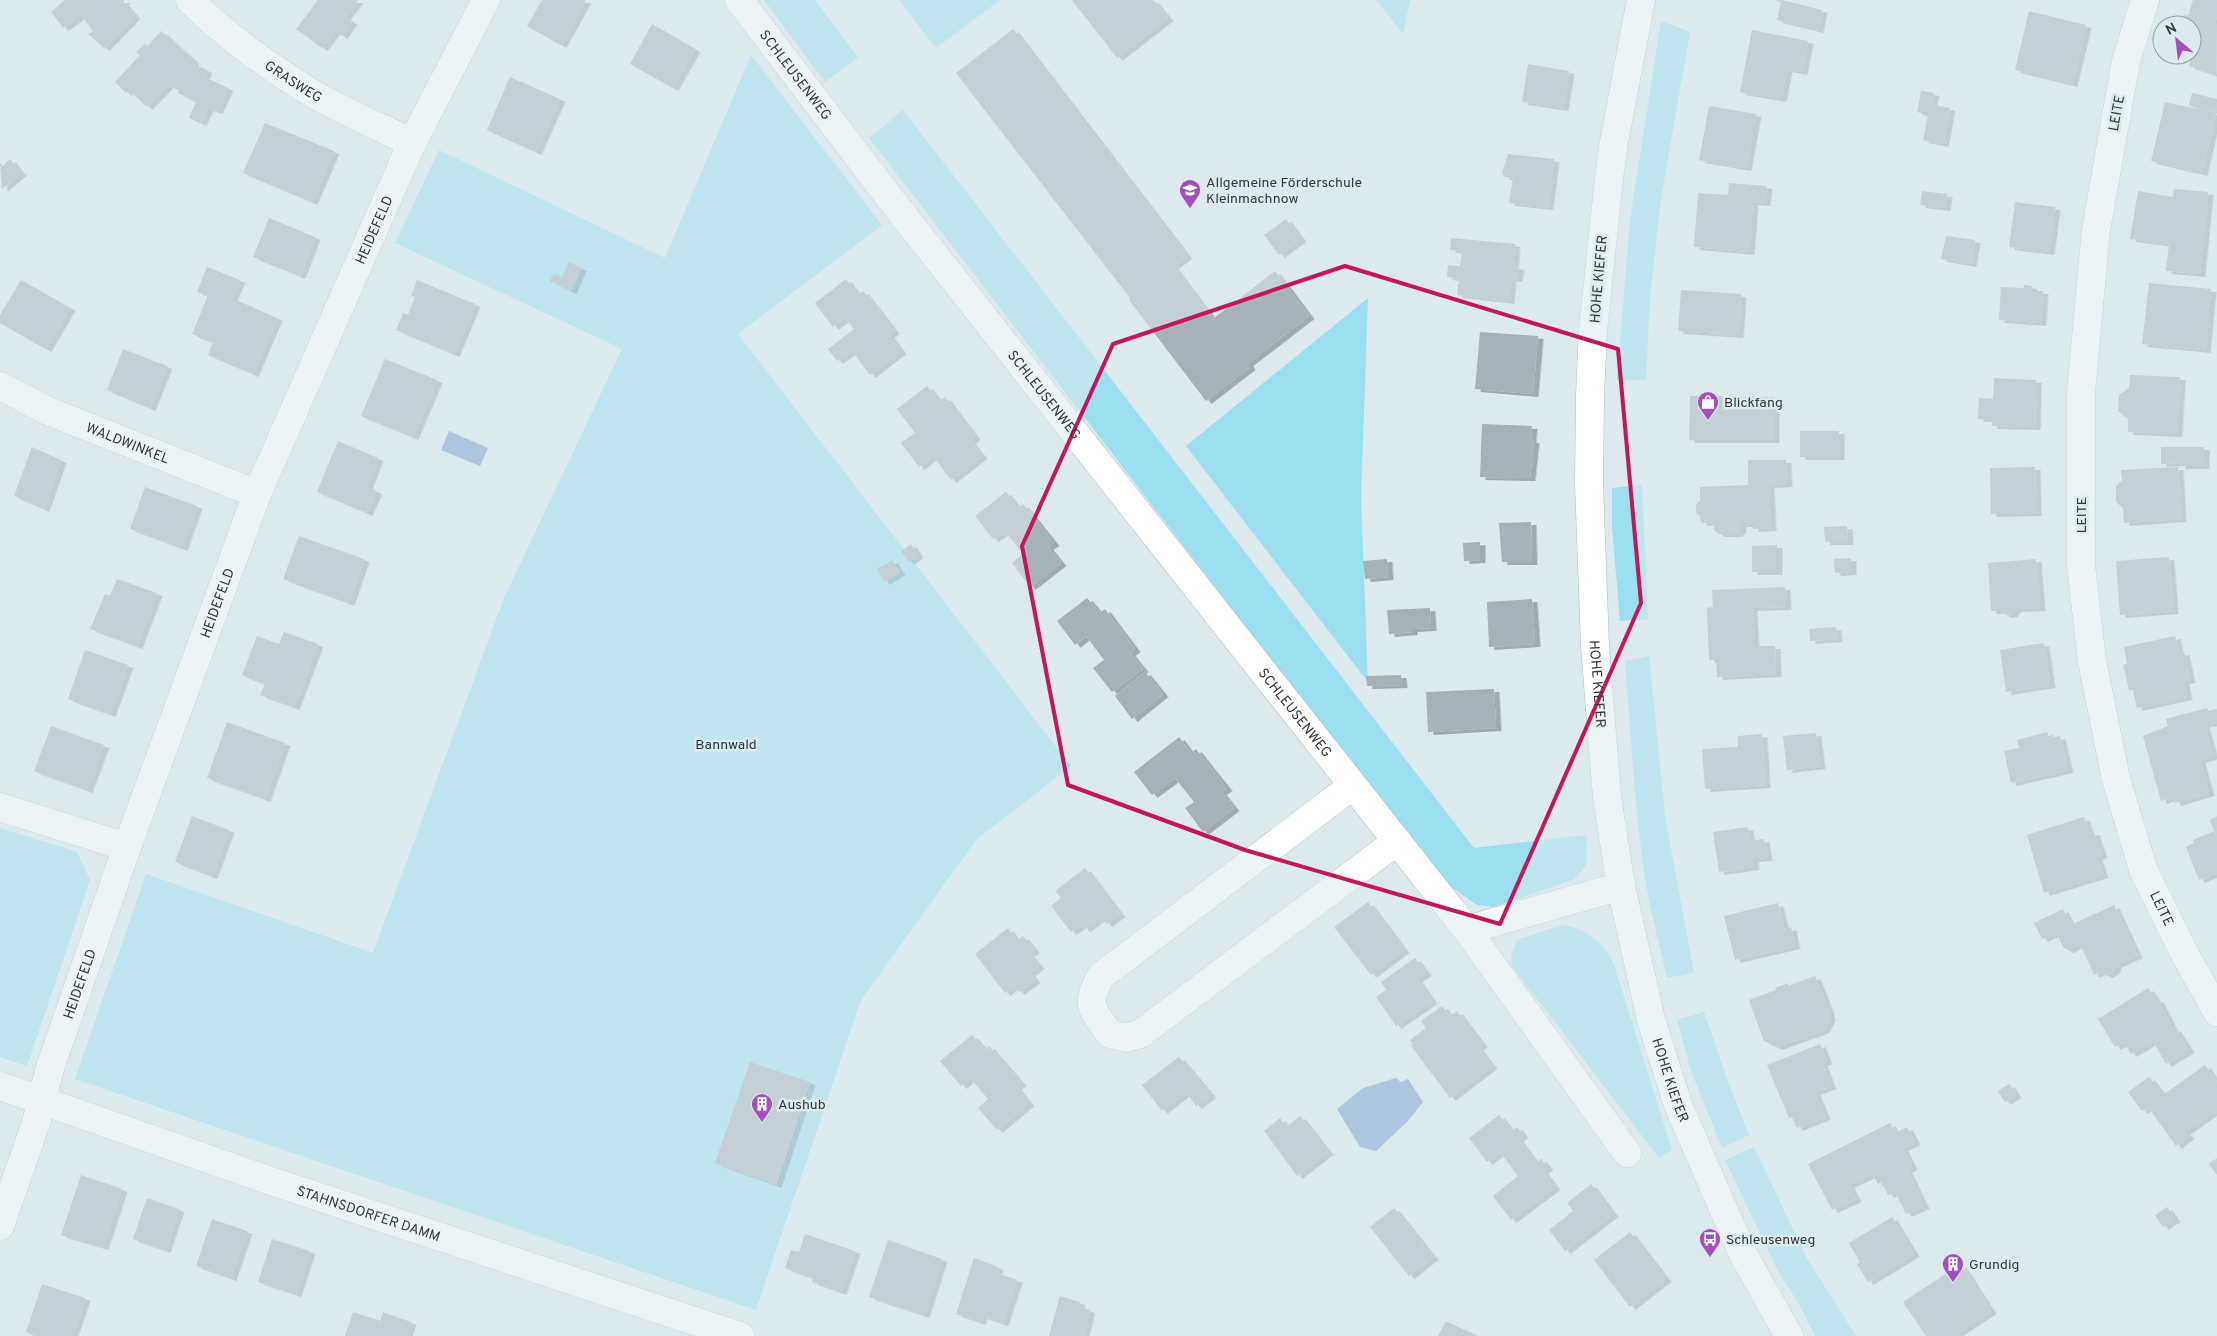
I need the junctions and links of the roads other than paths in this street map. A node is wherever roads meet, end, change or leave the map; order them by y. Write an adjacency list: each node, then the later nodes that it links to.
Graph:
1 (190, 0): 6 (street, GRASWEG)
2 (486, 0): 6 (street, HEIDEFELD)
3 (739, 0): 9 (street, SCHLEUSENWEG)
4 (1641, 0): 13 (street, HOHE KIEFER)
5 (2145, 0): 15 (street, LEITE)
6 (412, 143): 8 (street, HEIDEFELD)
7 (0, 386): 8 (street, WALDWINKEL)
8 (257, 494): 12 (street, HEIDEFELD)
9 (1352, 786): 11 (street, SCHLEUSENWEG); 11 (street)
10 (0, 807): 12 (street)
11 (1397, 841): 14 (street, SCHLEUSENWEG)
12 (127, 847): 17 (street, HEIDEFELD)
13 (1621, 886): 14 (street); 21 (street, HOHE KIEFER)
14 (1467, 930): 18 (street)
15 (2217, 1012)
16 (0, 1086): 17 (street, STAHNSDORFER DAMM)
17 (41, 1099): 19 (street, HEIDEFELD); 20 (street, STAHNSDORFER DAMM)
18 (1627, 1153)
19 (0, 1226)
20 (740, 1336)
21 (1788, 1336)

